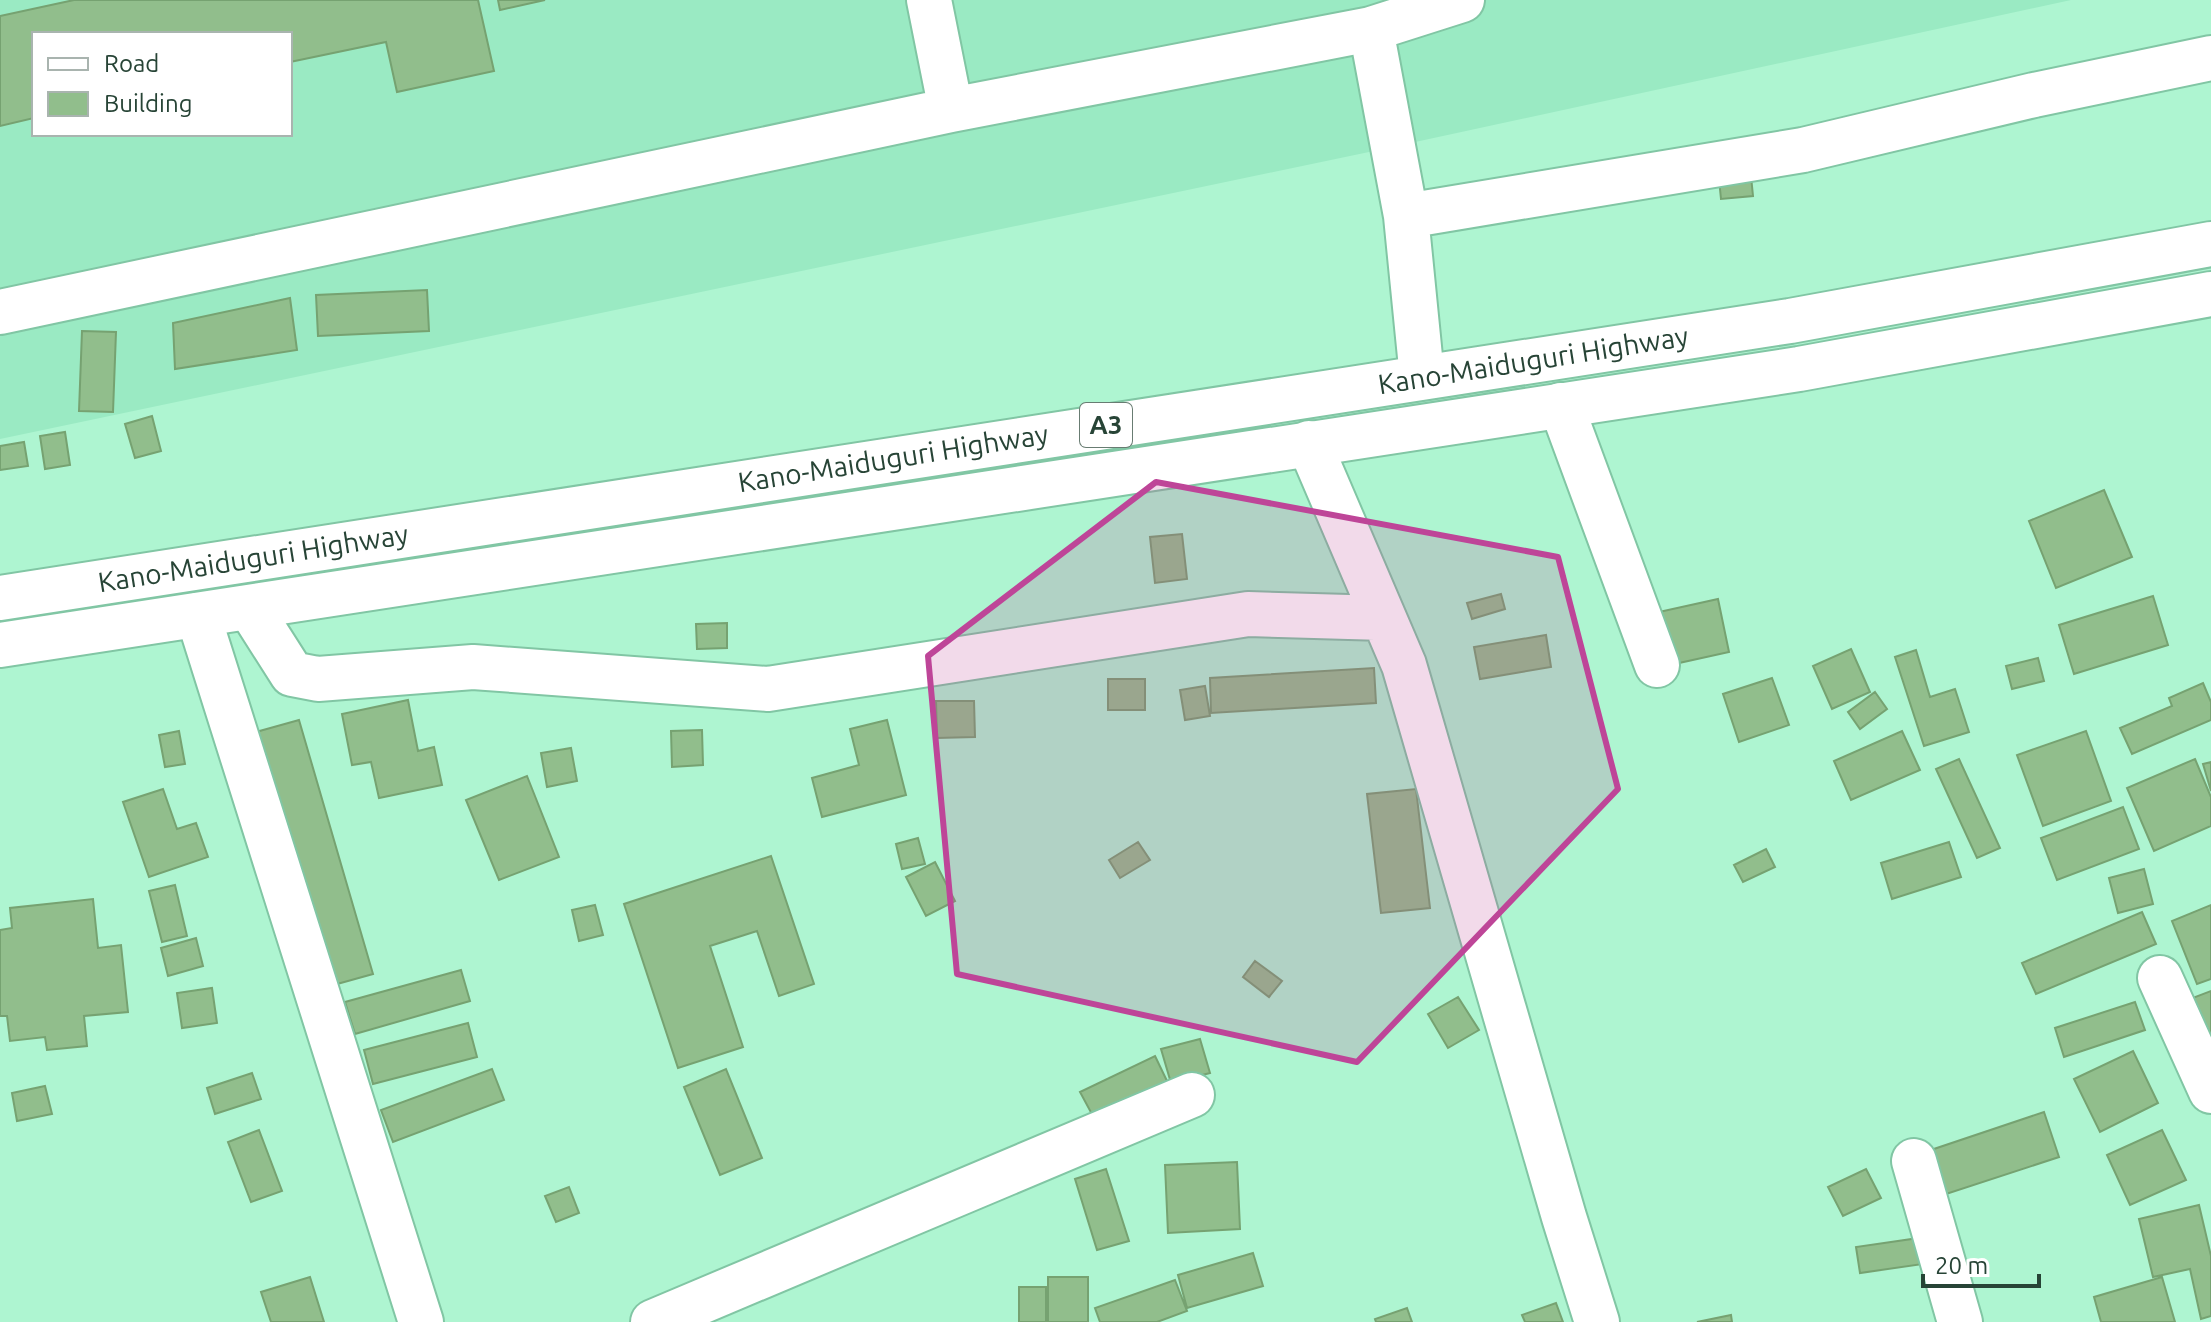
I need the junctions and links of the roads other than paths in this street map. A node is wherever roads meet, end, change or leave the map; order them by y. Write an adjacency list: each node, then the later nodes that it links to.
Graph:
1 (929, 0): 5 (main road)
2 (1462, 0): 3 (main road)
3 (1371, 29): 5 (main road); 6 (main road)
4 (2211, 58): 6 (main road)
5 (951, 110): 9 (main road)
6 (1406, 216): 10 (main road)
7 (2211, 244): 10 (main road, Kano-Maiduguri Highway / A3)
8 (2211, 294): 11 (main road, Kano-Maiduguri Highway / A3)
9 (0, 312)
10 (1422, 377): 13 (main road, Kano-Maiduguri Highway / A3)
11 (1561, 405): 12 (main road, Kano-Maiduguri Highway / A3); 18 (main road)
12 (1309, 443): 14 (main road, Kano-Maiduguri Highway / A3); 16 (main road)
13 (0, 598)
14 (250, 608): 15 (main road, Kano-Maiduguri Highway / A3); 16 (main road)
15 (198, 615): 17 (main road, Kano-Maiduguri Highway / A3); 23 (main road)
16 (1384, 618): 25 (main road)
17 (0, 645)
18 (1657, 665)
19 (2160, 978): 20 (main road)
20 (2211, 1091)
21 (1192, 1095): 24 (main road)
22 (1914, 1161): 26 (main road)
23 (421, 1322)
24 (653, 1322)
25 (1597, 1322)
26 (1960, 1322)

